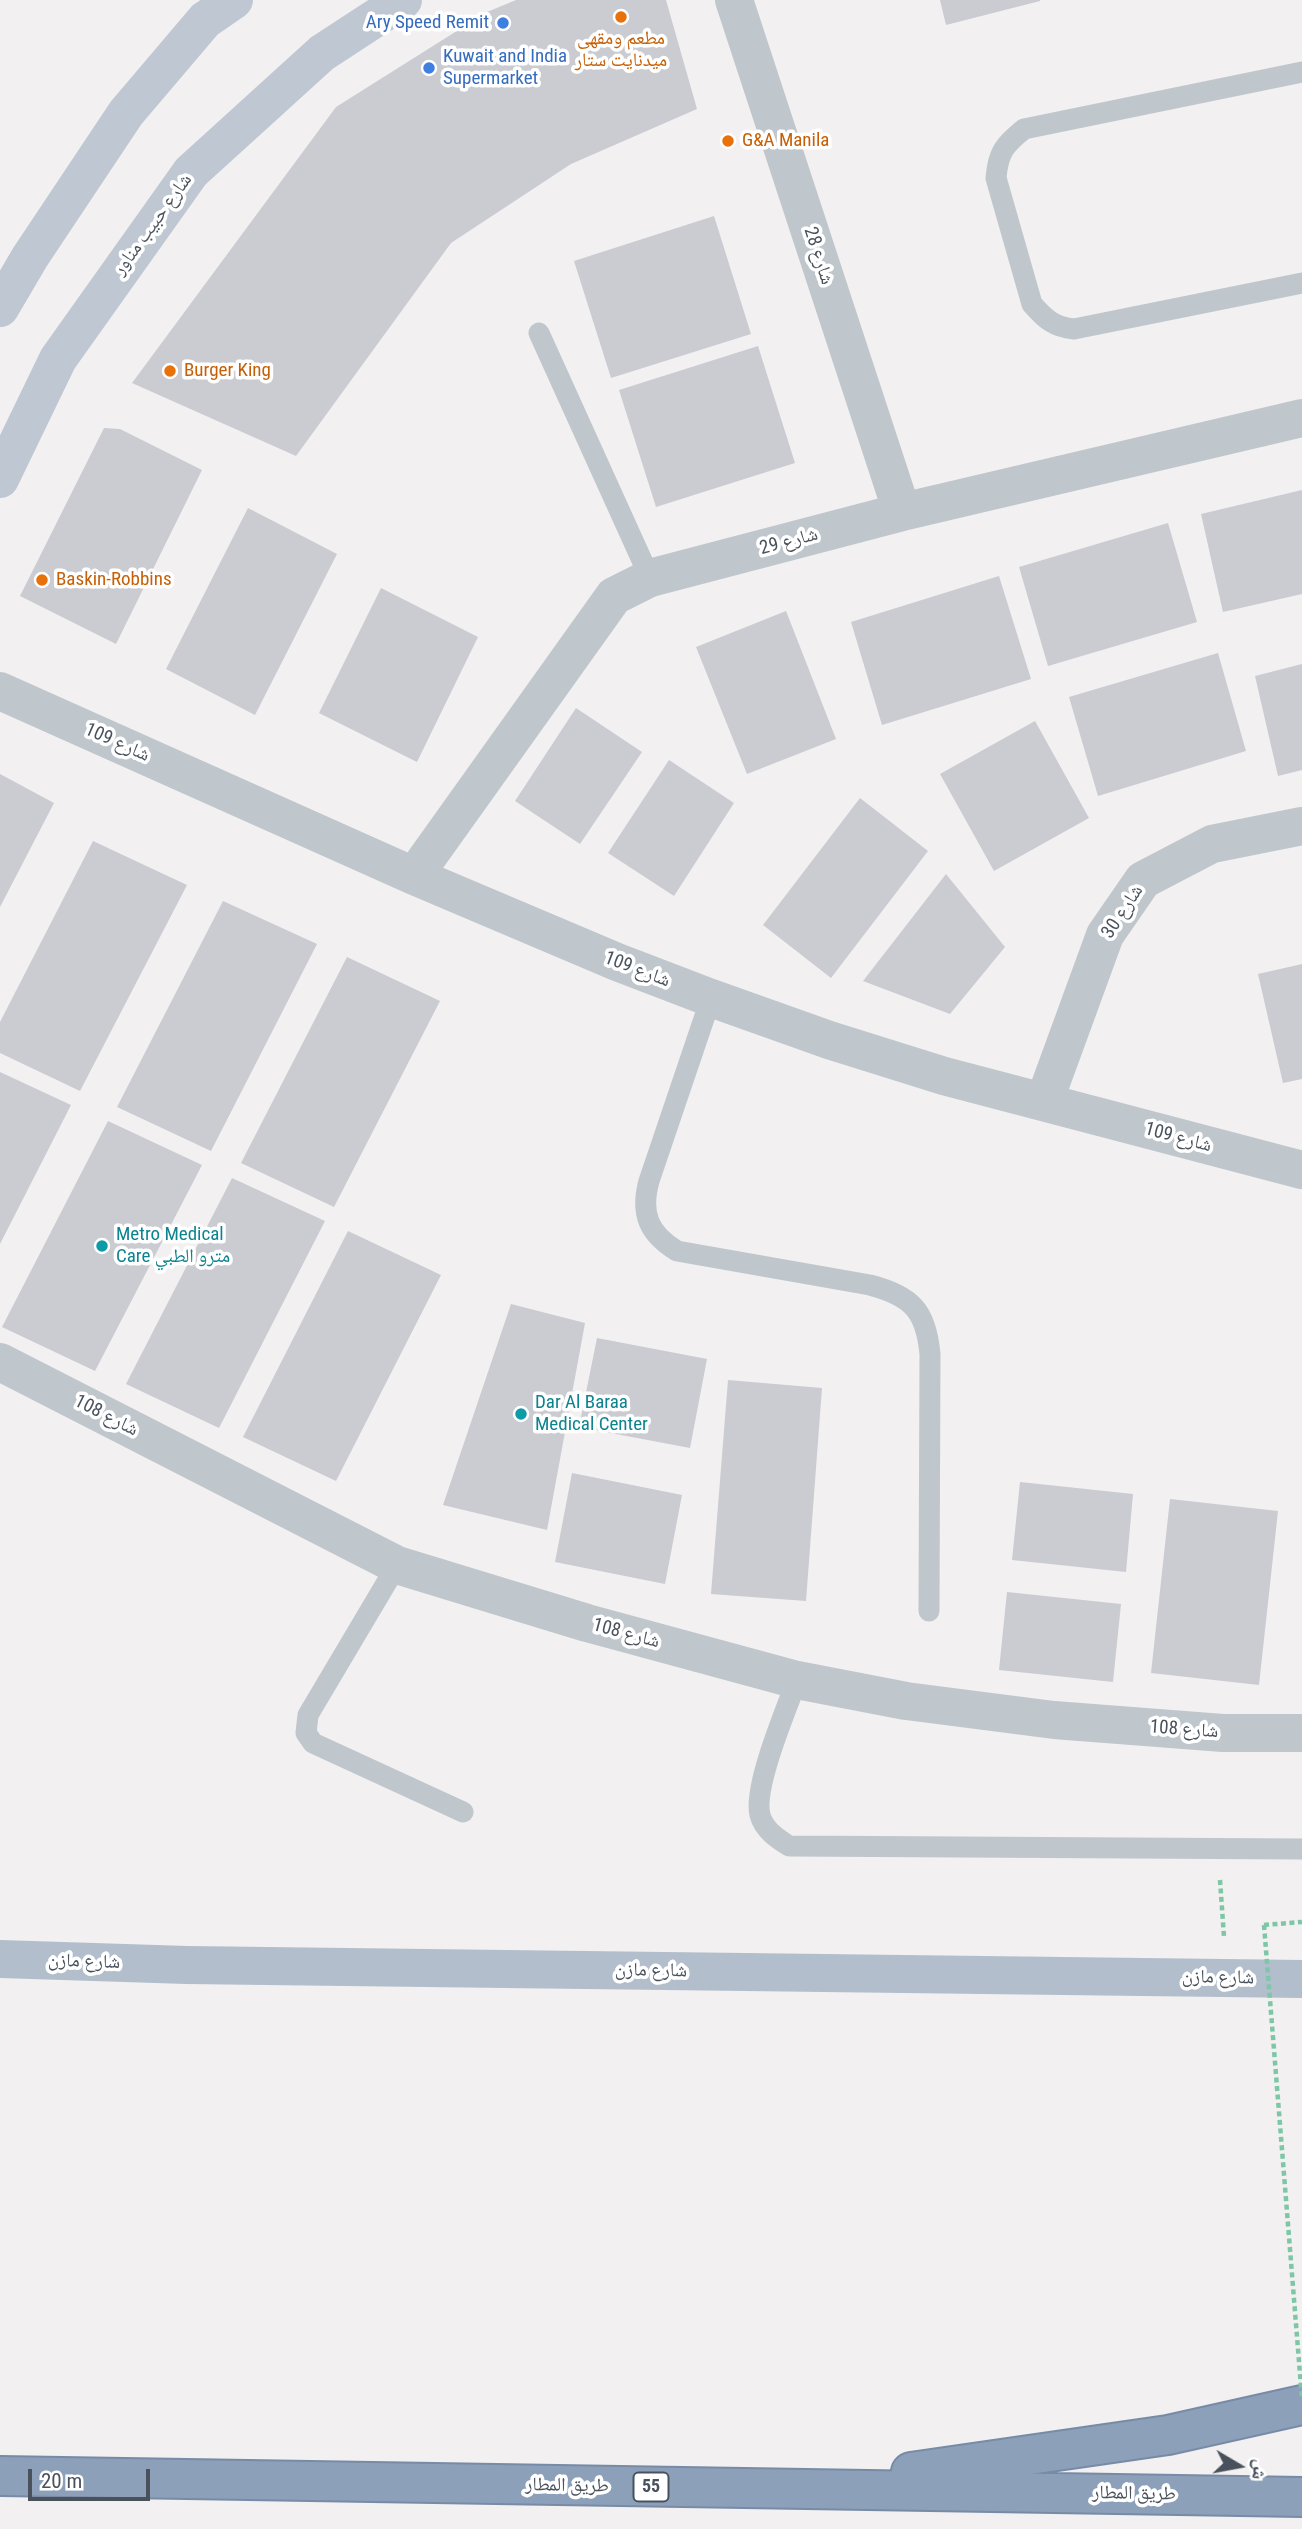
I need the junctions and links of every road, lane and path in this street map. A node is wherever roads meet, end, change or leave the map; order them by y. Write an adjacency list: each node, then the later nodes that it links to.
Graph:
1 (234, 0): 6 (street)
2 (403, 0): 9 (street, شارع حبيب مناور)
3 (734, 0): 10 (street, شارع 28)
4 (1302, 72): 5 (lane)
5 (1302, 283)
6 (0, 308)
7 (539, 333): 11 (lane)
8 (1302, 418): 10 (street, شارع 29)
9 (0, 478)
10 (902, 512): 11 (street, شارع 29)
11 (650, 578): 14 (street, شارع 29)
12 (0, 691): 14 (street, شارع 109)
13 (1302, 826): 16 (street, شارع 30)
14 (414, 876): 15 (street, شارع 109)
15 (711, 998): 16 (street, شارع 109); 20 (lane)
16 (1044, 1102): 17 (street, شارع 109)
17 (1302, 1170)
18 (0, 1362): 19 (street, شارع 108)
19 (397, 1565): 21 (street, شارع 108); 23 (lane)
20 (929, 1611)
21 (797, 1680): 22 (street, شارع 108); 24 (lane)
22 (1302, 1733)
23 (463, 1812)
24 (1218, 1848): 25 (lane); 28 (path)
25 (1302, 1849)
26 (1302, 1922): 30 (path, bridge)
27 (0, 1959): 28 (main road, شارع مازن)
28 (1228, 1978): 29 (main road, شارع مازن)
29 (1302, 1979)
30 (1302, 2399)
31 (1302, 2405): 33 (highway)
32 (0, 2476): 33 (highway, طريق المطار / 55)
33 (796, 2489): 34 (highway, طريق المطار / 55)
34 (1302, 2497)

